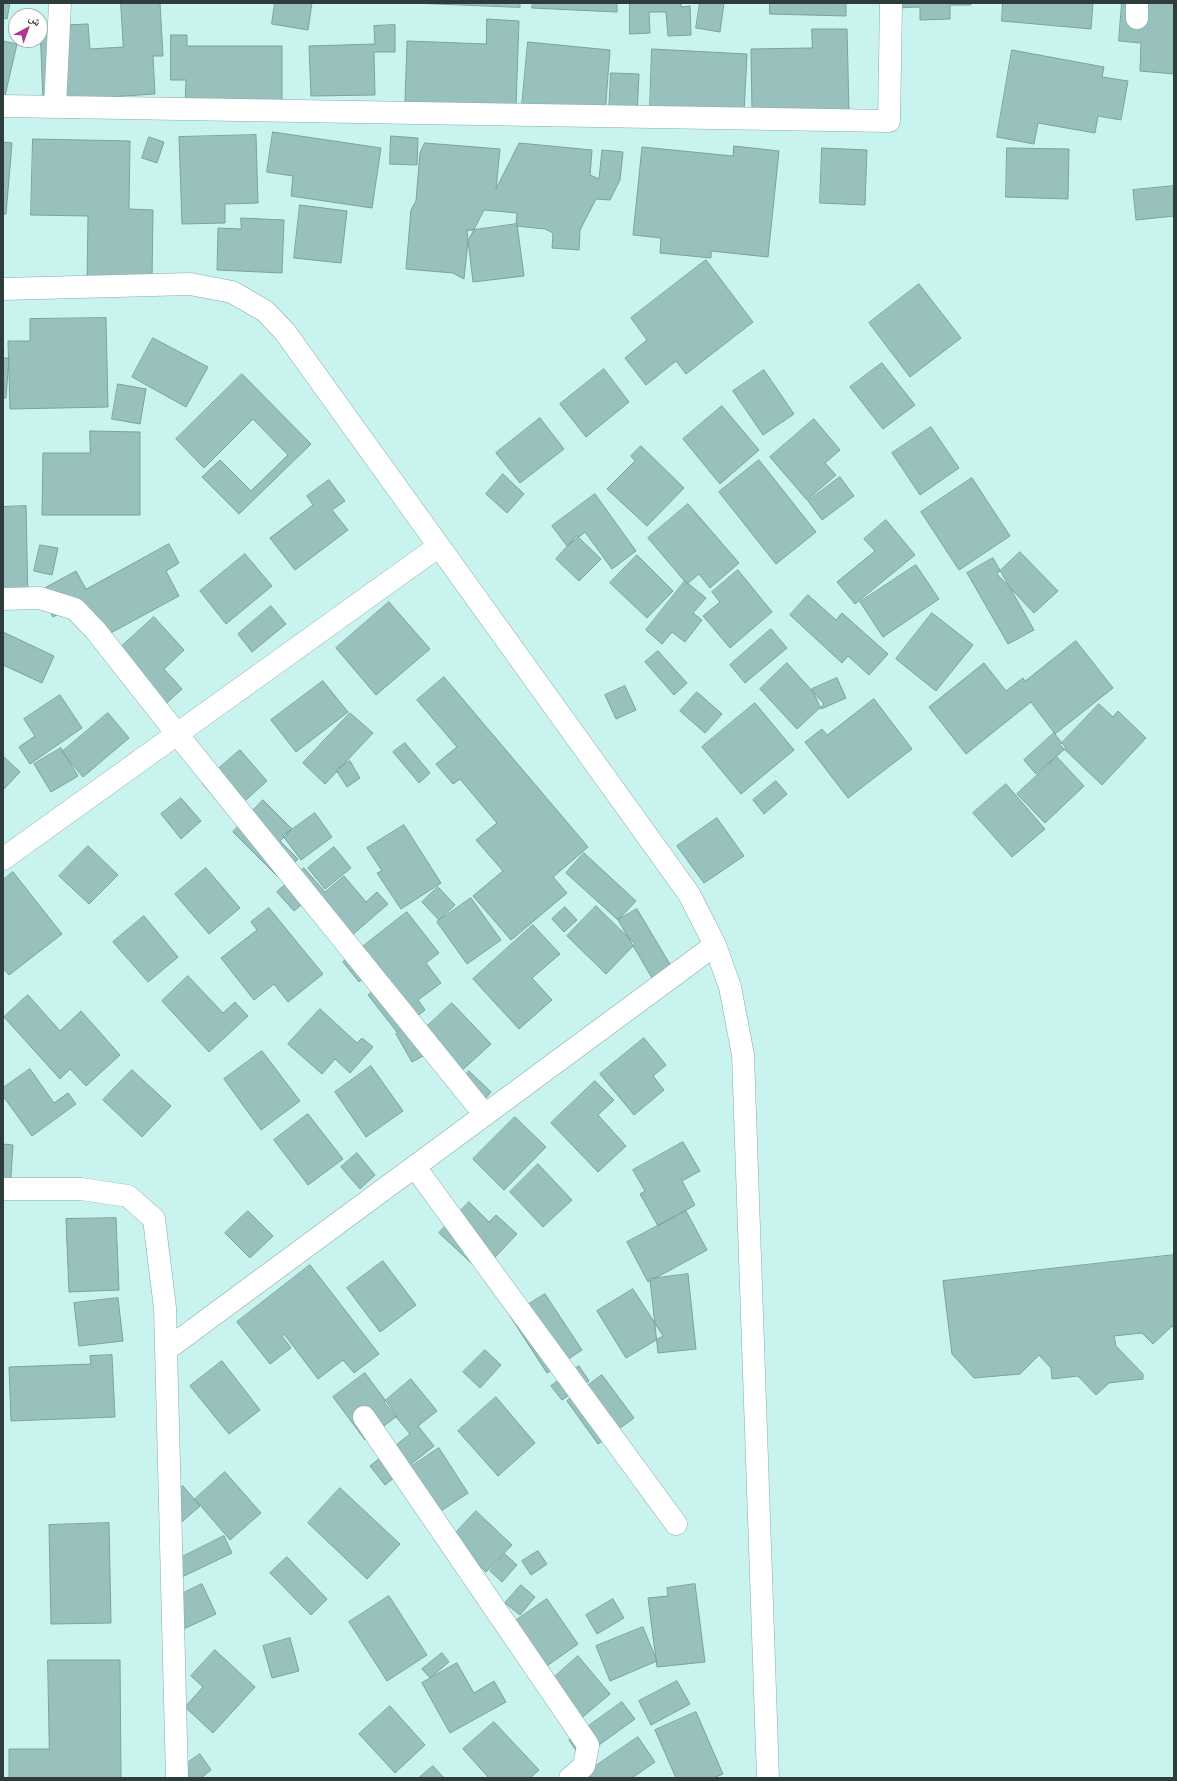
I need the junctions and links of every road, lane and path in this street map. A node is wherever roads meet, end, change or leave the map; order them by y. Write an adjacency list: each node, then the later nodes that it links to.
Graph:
1 (60, 3): 4 (street)
2 (891, 3): 4 (street)
3 (3, 106): 4 (street)
4 (55, 107)
5 (3, 289): 6 (street)
6 (439, 546): 8 (street); 10 (street)
7 (3, 599): 8 (street)
8 (177, 734): 9 (street); 11 (street)
9 (3, 859)
10 (715, 945): 11 (street); 19 (street)
11 (485, 1115): 12 (street)
12 (415, 1167): 14 (street); 16 (street)
13 (3, 1189): 14 (street)
14 (166, 1350): 17 (street)
15 (364, 1417): 18 (street)
16 (676, 1524)
17 (177, 1778)
18 (570, 1778)
19 (768, 1778)

